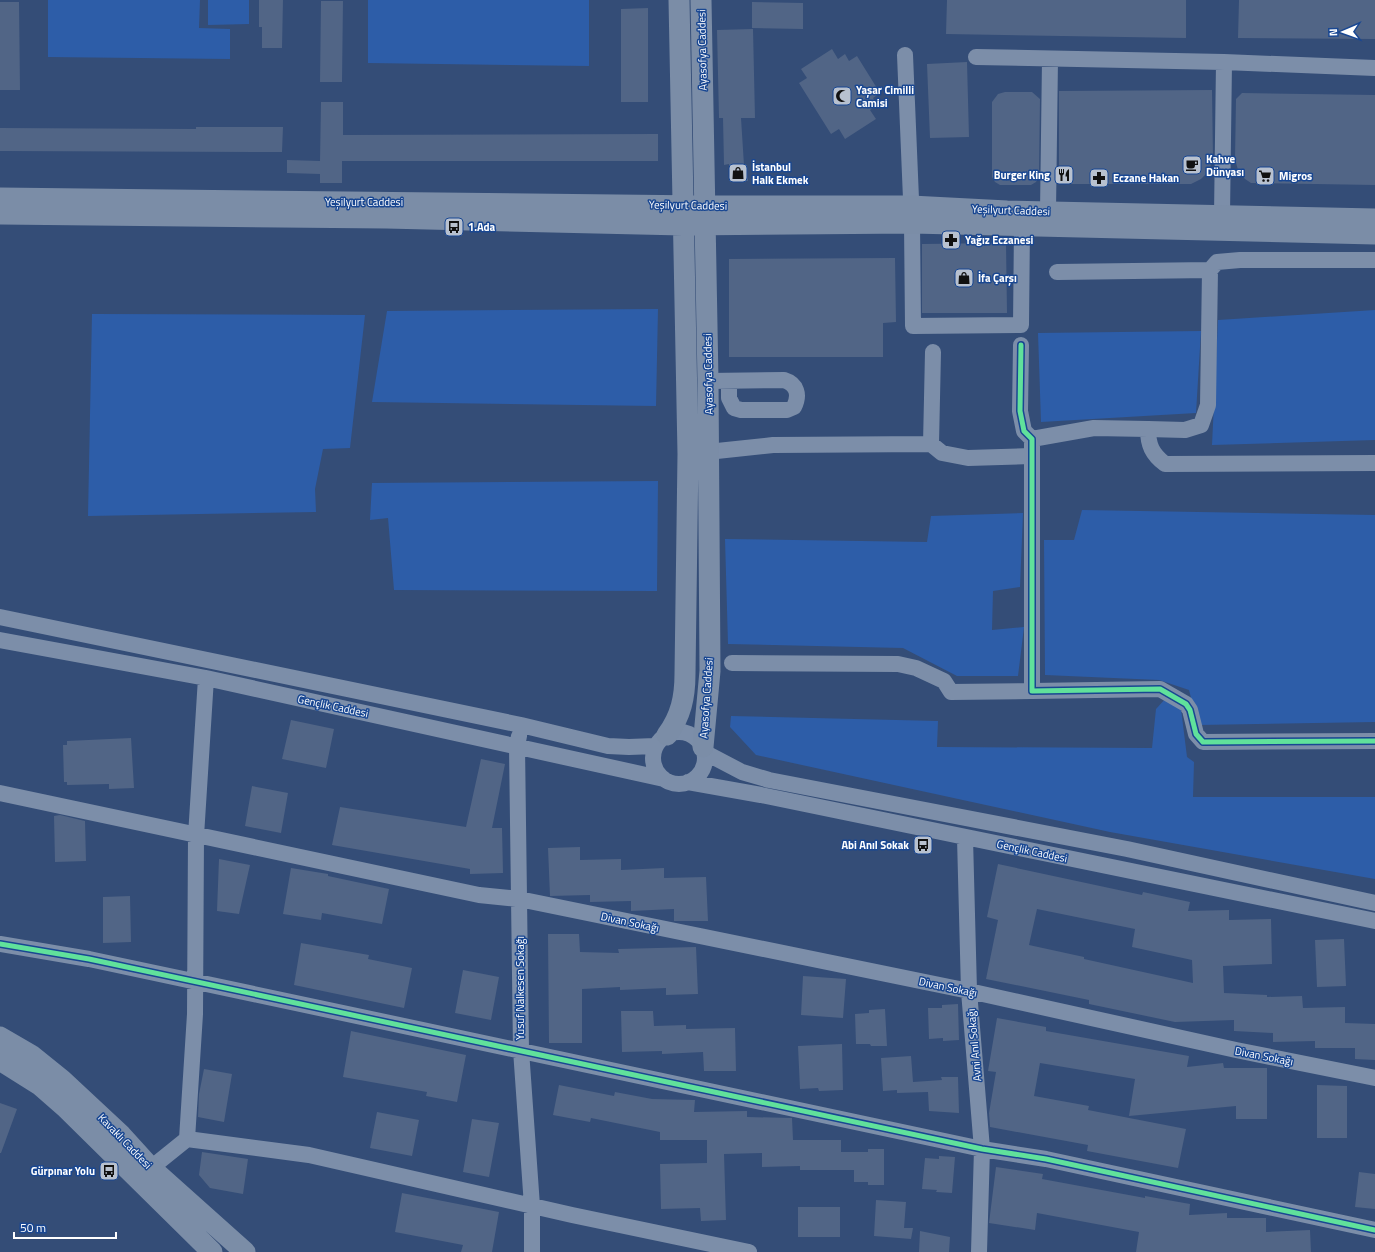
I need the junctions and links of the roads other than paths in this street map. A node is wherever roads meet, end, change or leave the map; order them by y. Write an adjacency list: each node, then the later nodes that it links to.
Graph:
1 (679, 0): 13 (main road, Ayasofya Caddesi)
2 (701, 0): 14 (main road, Ayasofya Caddesi)
3 (905, 55): 12 (street)
4 (976, 57): 5 (street)
5 (1050, 59): 6 (street); 10 (street)
6 (1224, 62): 7 (street); 15 (street)
7 (1375, 68)
8 (0, 198): 9 (main road, Yeşilyurt Caddesi)
9 (302, 209): 11 (main road, Yeşilyurt Caddesi); 13 (main road, Yeşilyurt Caddesi)
10 (1048, 211): 12 (main road, Yeşilyurt Caddesi); 15 (main road, Yeşilyurt Caddesi)
11 (0, 214)
12 (911, 214): 14 (main road, Yeşilyurt Caddesi); 17 (main road, Yeşilyurt Caddesi); 17 (street)
13 (683, 215): 14 (main road, Yeşilyurt Caddesi); 30 (main road, Ayasofya Caddesi)
14 (705, 215): 24 (main road, Ayasofya Caddesi)
15 (1222, 215): 16 (main road, Yeşilyurt Caddesi)
16 (1375, 219)
17 (1022, 226): 18 (main road, Yeşilyurt Caddesi)
18 (1375, 234)
19 (1375, 260): 20 (street)
20 (1210, 270): 21 (street); 26 (street)
21 (1056, 272)
22 (1021, 346): 27 (street)
23 (933, 352): 28 (street)
24 (708, 381): 25 (street); 29 (main road, Ayasofya Caddesi)
25 (729, 381)
26 (1148, 429): 27 (street); 32 (street)
27 (1032, 440): 31 (street)
28 (931, 444): 29 (street); 31 (street)
29 (709, 453): 30 (street); 42 (main road, Ayasofya Caddesi)
30 (688, 454): 39 (main road, Ayasofya Caddesi)
31 (1031, 456): 37 (street)
32 (1375, 463)
33 (0, 617): 38 (street, Gençlik Caddesi)
34 (0, 640): 36 (street, Gençlik Caddesi)
35 (732, 663): 37 (street)
36 (206, 678): 41 (street, Gençlik Caddesi); 46 (street)
37 (1032, 692): 40 (street)
38 (521, 725): 39 (street, Gençlik Caddesi); 41 (street, Yusuf Nalkesen Sokağı)
39 (661, 740): 42 (street); 43 (street)
40 (1375, 741)
41 (517, 746): 43 (street, Gençlik Caddesi); 48 (street, Yusuf Nalkesen Sokağı)
42 (703, 749): 44 (street); 49 (street, Gençlik Caddesi)
43 (664, 779): 44 (street)
44 (688, 782): 47 (street, Gençlik Caddesi)
45 (0, 793): 46 (street, Divan Sokağı)
46 (196, 836): 48 (street, Divan Sokağı); 52 (street)
47 (965, 838): 50 (street, Gençlik Caddesi); 53 (street, Avni Anıl Sokağı)
48 (520, 899): 53 (street, Divan Sokağı); 55 (street, Yusuf Nalkesen Sokağı)
49 (1375, 903)
50 (1375, 921)
51 (0, 944): 52 (street)
52 (195, 982): 55 (street); 58 (street)
53 (969, 991): 57 (street, Divan Sokağı); 59 (street, Avni Anıl Sokağı)
54 (0, 1037): 60 (main road, Kavaklı Caddesi)
55 (521, 1050): 59 (street); 61 (street, Yusuf Nalkesen Sokağı)
56 (0, 1060): 63 (main road, Kavaklı Caddesi)
57 (1375, 1078)
58 (187, 1139): 60 (street); 61 (street)
59 (982, 1149): 62 (street); 67 (street, Avni Anıl Sokağı)
60 (151, 1168): 64 (main road, Kavaklı Caddesi)
61 (532, 1206): 65 (street, Yusuf Nalkesen Sokağı); 66 (street)
62 (1375, 1230)
63 (212, 1252)
64 (245, 1252)
65 (532, 1252)
66 (749, 1252)
67 (979, 1252)

